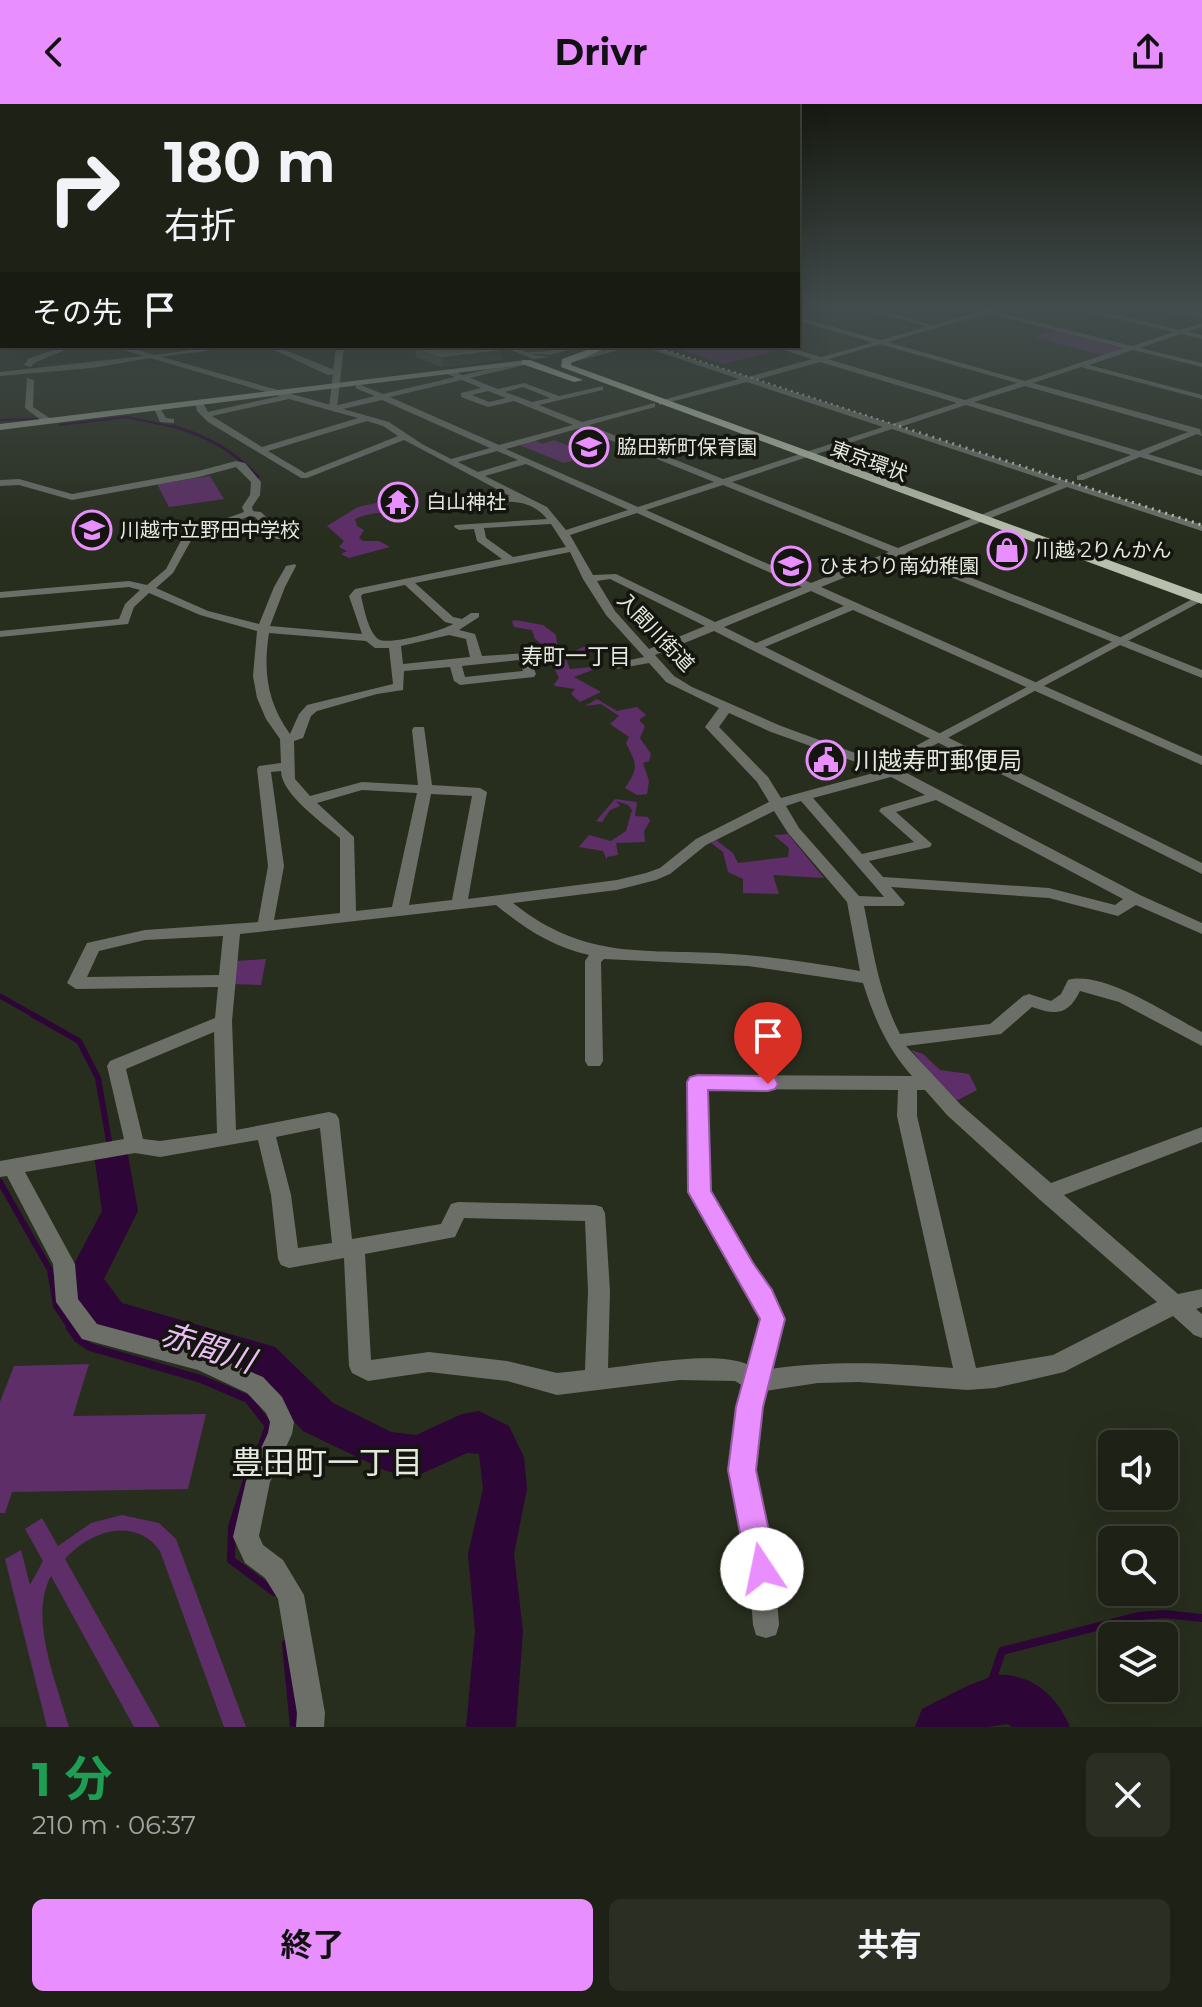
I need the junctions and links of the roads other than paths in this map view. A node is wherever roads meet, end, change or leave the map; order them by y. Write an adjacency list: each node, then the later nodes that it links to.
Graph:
1 (30, 384): 34 (street)
2 (245, 384): 20 (street, 入間川街道)
3 (347, 384): 16 (main road)
4 (441, 384): 22 (street)
5 (479, 384): 19 (street)
6 (590, 384): 18 (highway, 東京環状)
7 (601, 384): 31 (highway, 東京環状)
8 (605, 384): 27 (highway, 東京環状)
9 (729, 384): 27 (street)
10 (760, 384): 39 (street)
11 (786, 384): 36 (street)
12 (901, 384): 26 (street)
13 (1023, 384): 26 (street)
14 (1028, 384): 40 (street)
15 (1151, 384): 21 (street)
16 (336, 385): 20 (main road); 30 (street)
17 (358, 386): 22 (street)
18 (600, 388): 24 (street); 27 (highway, 東京環状)
19 (494, 390): 23 (street); 23 (street); 24 (street)
20 (283, 395): 25 (main road); 30 (street, 入間川街道); 32 (street)
21 (1202, 397)
22 (383, 398): 30 (street); 42 (street)
23 (515, 398): 28 (street)
24 (558, 398): 28 (street)
25 (199, 403): 29 (main road); 32 (street)
26 (965, 403): 36 (street); 44 (street)
27 (657, 404): 31 (highway, 東京環状); 37 (street); 45 (highway, 東京環状)
28 (531, 405): 37 (street)
29 (156, 408): 34 (main road); 35 (street)
30 (333, 408): 33 (street, 入間川街道)
31 (687, 413): 45 (highway, 東京環状)
32 (206, 415): 43 (street)
33 (368, 418): 41 (street, 入間川街道); 43 (street)
34 (48, 421): 38 (main road)
35 (171, 421)
36 (905, 423): 39 (street); 52 (street)
37 (581, 425): 42 (street); 53 (street)
38 (0, 427)
39 (892, 427): 45 (street); 55 (street)
40 (1200, 431): 44 (street)
41 (404, 437): 43 (street); 47 (street, 入間川街道)
42 (497, 448): 46 (street); 47 (street)
43 (262, 450)
44 (1138, 455): 49 (street); 52 (street)
45 (804, 456): 53 (street); 61 (highway, 東京環状)
46 (526, 461): 51 (street); 58 (street)
47 (449, 462): 51 (street, 入間川街道)
48 (1202, 465): 49 (street)
49 (1190, 470): 50 (street)
50 (1202, 473)
51 (477, 475): 56 (street, 入間川街道)
52 (1080, 478): 60 (street)
53 (724, 482): 58 (street); 69 (street)
54 (0, 483): 59 (street)
55 (1066, 484): 61 (street); 65 (street)
56 (525, 497): 57 (street); 62 (street, 入間川街道)
57 (440, 502)
58 (638, 510): 66 (street); 74 (street)
59 (249, 513): 67 (street); 75 (street)
60 (1202, 518)
61 (978, 520): 69 (street); 77 (highway, 東京環状)
62 (556, 521): 64 (street); 66 (street, 入間川街道)
63 (459, 527): 64 (street)
64 (479, 527): 70 (street)
65 (1202, 528)
66 (564, 534): 68 (street, 入間川街道)
67 (280, 537)
68 (571, 549): 70 (street); 72 (street, 入間川街道)
69 (899, 552): 74 (street); 84 (street)
70 (511, 561): 73 (street)
71 (291, 566): 79 (street)
72 (588, 579): 80 (street); 87 (street, 入間川街道)
73 (408, 582): 81 (street); 83 (street)
74 (811, 587): 78 (street); 80 (street)
75 (149, 588): 76 (street); 79 (street); 82 (street)
76 (0, 595)
77 (1200, 600): 84 (street)
78 (854, 606): 86 (street); 93 (street)
79 (263, 627): 83 (street); 97 (street)
80 (715, 627): 86 (street); 87 (street)
81 (449, 632): 85 (street); 88 (street)
82 (0, 634)
83 (369, 638): 85 (street)
84 (1119, 641): 92 (street); 93 (street)
85 (395, 644): 91 (street)
86 (756, 647): 96 (street)
87 (650, 656): 90 (street); 94 (street, 入間川街道)
88 (477, 660): 89 (street); 89 (street)
89 (455, 663): 91 (street)
90 (620, 666)
91 (398, 668): 97 (street)
92 (1202, 674)
93 (1033, 686): 96 (street); 98 (street)
94 (725, 709): 100 (street, 入間川街道); 105 (street)
95 (419, 730): 101 (street)
96 (935, 737): 100 (street); 107 (street)
97 (287, 739): 99 (street)
98 (1202, 761)
99 (286, 766): 104 (street); 116 (street)
100 (888, 770): 102 (street, 入間川街道); 103 (street)
101 (425, 788): 104 (street); 112 (street); 113 (street)
102 (939, 795): 106 (street); 109 (street, 入間川街道)
103 (804, 796): 105 (street); 106 (street)
104 (307, 801): 114 (street)
105 (779, 803): 110 (street); 111 (street)
106 (859, 859): 108 (street)
107 (1202, 869)
108 (878, 881): 109 (street); 111 (street)
109 (1134, 898): 115 (street, 入間川街道)
110 (499, 900): 112 (street); 118 (street)
111 (855, 901): 119 (street)
112 (459, 905): 113 (street)
113 (400, 909): 114 (street)
114 (348, 915): 116 (street)
115 (1197, 922)
116 (265, 925): 117 (street)
117 (232, 930): 120 (street); 120 (street)
118 (599, 954): 119 (street); 124 (street)
119 (870, 978): 123 (street)
120 (227, 981): 121 (street)
121 (223, 1021): 128 (street); 129 (street)
122 (1202, 1040): 123 (street)
123 (895, 1041): 125 (street)
124 (594, 1061)
125 (917, 1083): 131 (street); 137 (street); 138 (street)
126 (265, 1131): 128 (street); 132 (street); 132 (street)
127 (1202, 1134): 131 (street)
128 (227, 1139): 129 (street)
129 (135, 1145): 130 (street)
130 (6, 1168): 140 (street)
131 (1046, 1193): 134 (street)
132 (348, 1248): 136 (street); 136 (street)
133 (1202, 1298): 134 (street)
134 (1175, 1304): 135 (street); 137 (street)
135 (1202, 1328)
136 (596, 1379): 138 (street)
137 (967, 1379): 138 (street)
138 (757, 1382): 139 (street)
139 (766, 1625)
140 (310, 1727)

